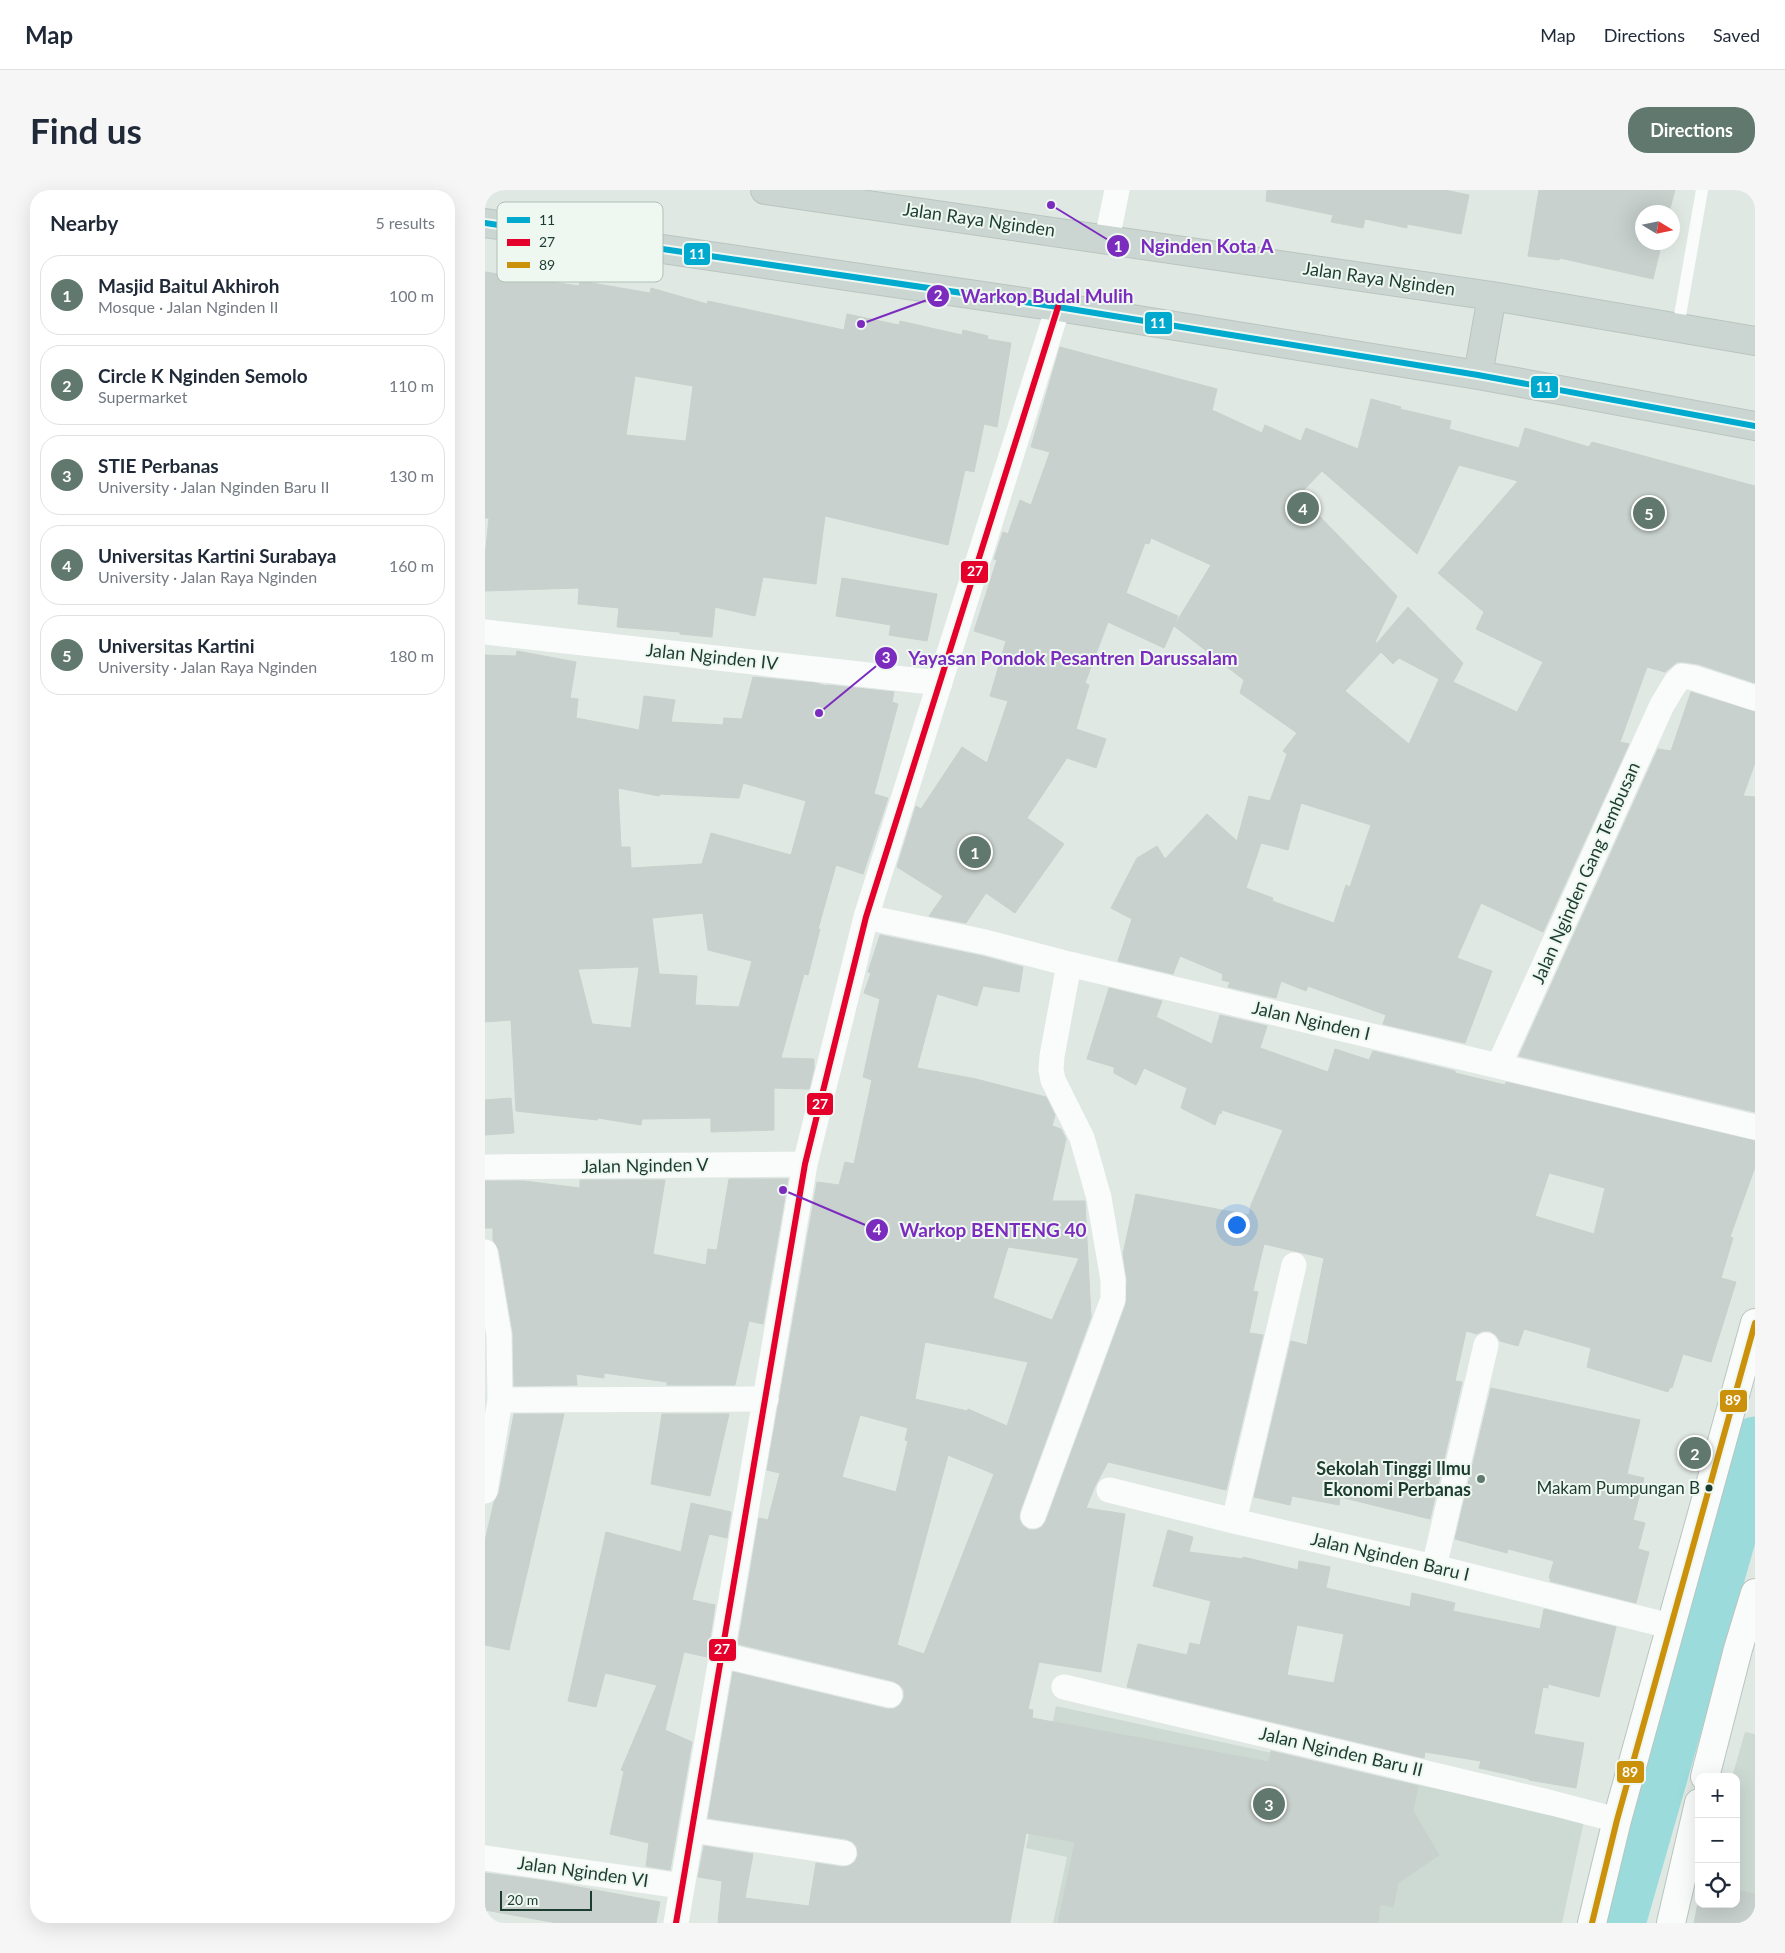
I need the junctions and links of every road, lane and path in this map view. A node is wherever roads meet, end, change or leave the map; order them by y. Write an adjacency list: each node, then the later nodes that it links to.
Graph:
1 (765, 190): 4 (main road, Jalan Raya Nginden)
2 (1117, 190): 4 (street)
3 (1702, 190): 8 (lane)
4 (1107, 238): 6 (main road, Jalan Raya Nginden)
5 (663, 249): 7 (main road)
6 (1492, 296): 8 (main road, Jalan Raya Nginden); 10 (main road)
7 (1057, 307): 10 (main road); 13 (street)
8 (1678, 327): 9 (main road, Jalan Raya Nginden)
9 (1755, 341)
10 (1478, 375): 11 (main road)
11 (1755, 426)
12 (485, 632): 13 (street, Jalan Nginden IV)
13 (940, 682): 15 (street)
14 (1755, 698): 17 (street, Jalan Nginden Gang Tembusan)
15 (866, 917): 16 (street, Jalan Nginden I); 19 (street)
16 (1069, 964): 17 (street, Jalan Nginden I); 29 (street)
17 (1499, 1065): 18 (street, Jalan Nginden I)
18 (1755, 1126)
19 (805, 1164): 20 (street, Jalan Nginden V); 25 (street)
20 (485, 1166)
21 (485, 1252): 26 (street)
22 (1293, 1265): 30 (street)
23 (1755, 1323): 33 (main road)
24 (1486, 1345): 31 (street)
25 (766, 1399): 26 (street); 34 (street)
26 (500, 1400): 28 (street)
27 (1109, 1490): 30 (street, Jalan Nginden Baru I)
28 (485, 1491)
29 (1033, 1516)
30 (1234, 1521): 31 (street, Jalan Nginden Baru I)
31 (1434, 1567): 33 (street, Jalan Nginden Baru I)
32 (1755, 1593): 37 (main road)
33 (1671, 1626): 39 (main road)
34 (722, 1655): 36 (street); 40 (street)
35 (1064, 1687): 39 (street, Jalan Nginden Baru II)
36 (891, 1695)
37 (1706, 1773)
38 (1696, 1818): 46 (main road)
39 (1617, 1820): 45 (main road)
40 (692, 1830): 41 (street); 43 (street)
41 (844, 1853)
42 (485, 1858): 43 (street, Jalan Nginden VI)
43 (682, 1886): 44 (street)
44 (676, 1923)
45 (1592, 1923)
46 (1671, 1923)

